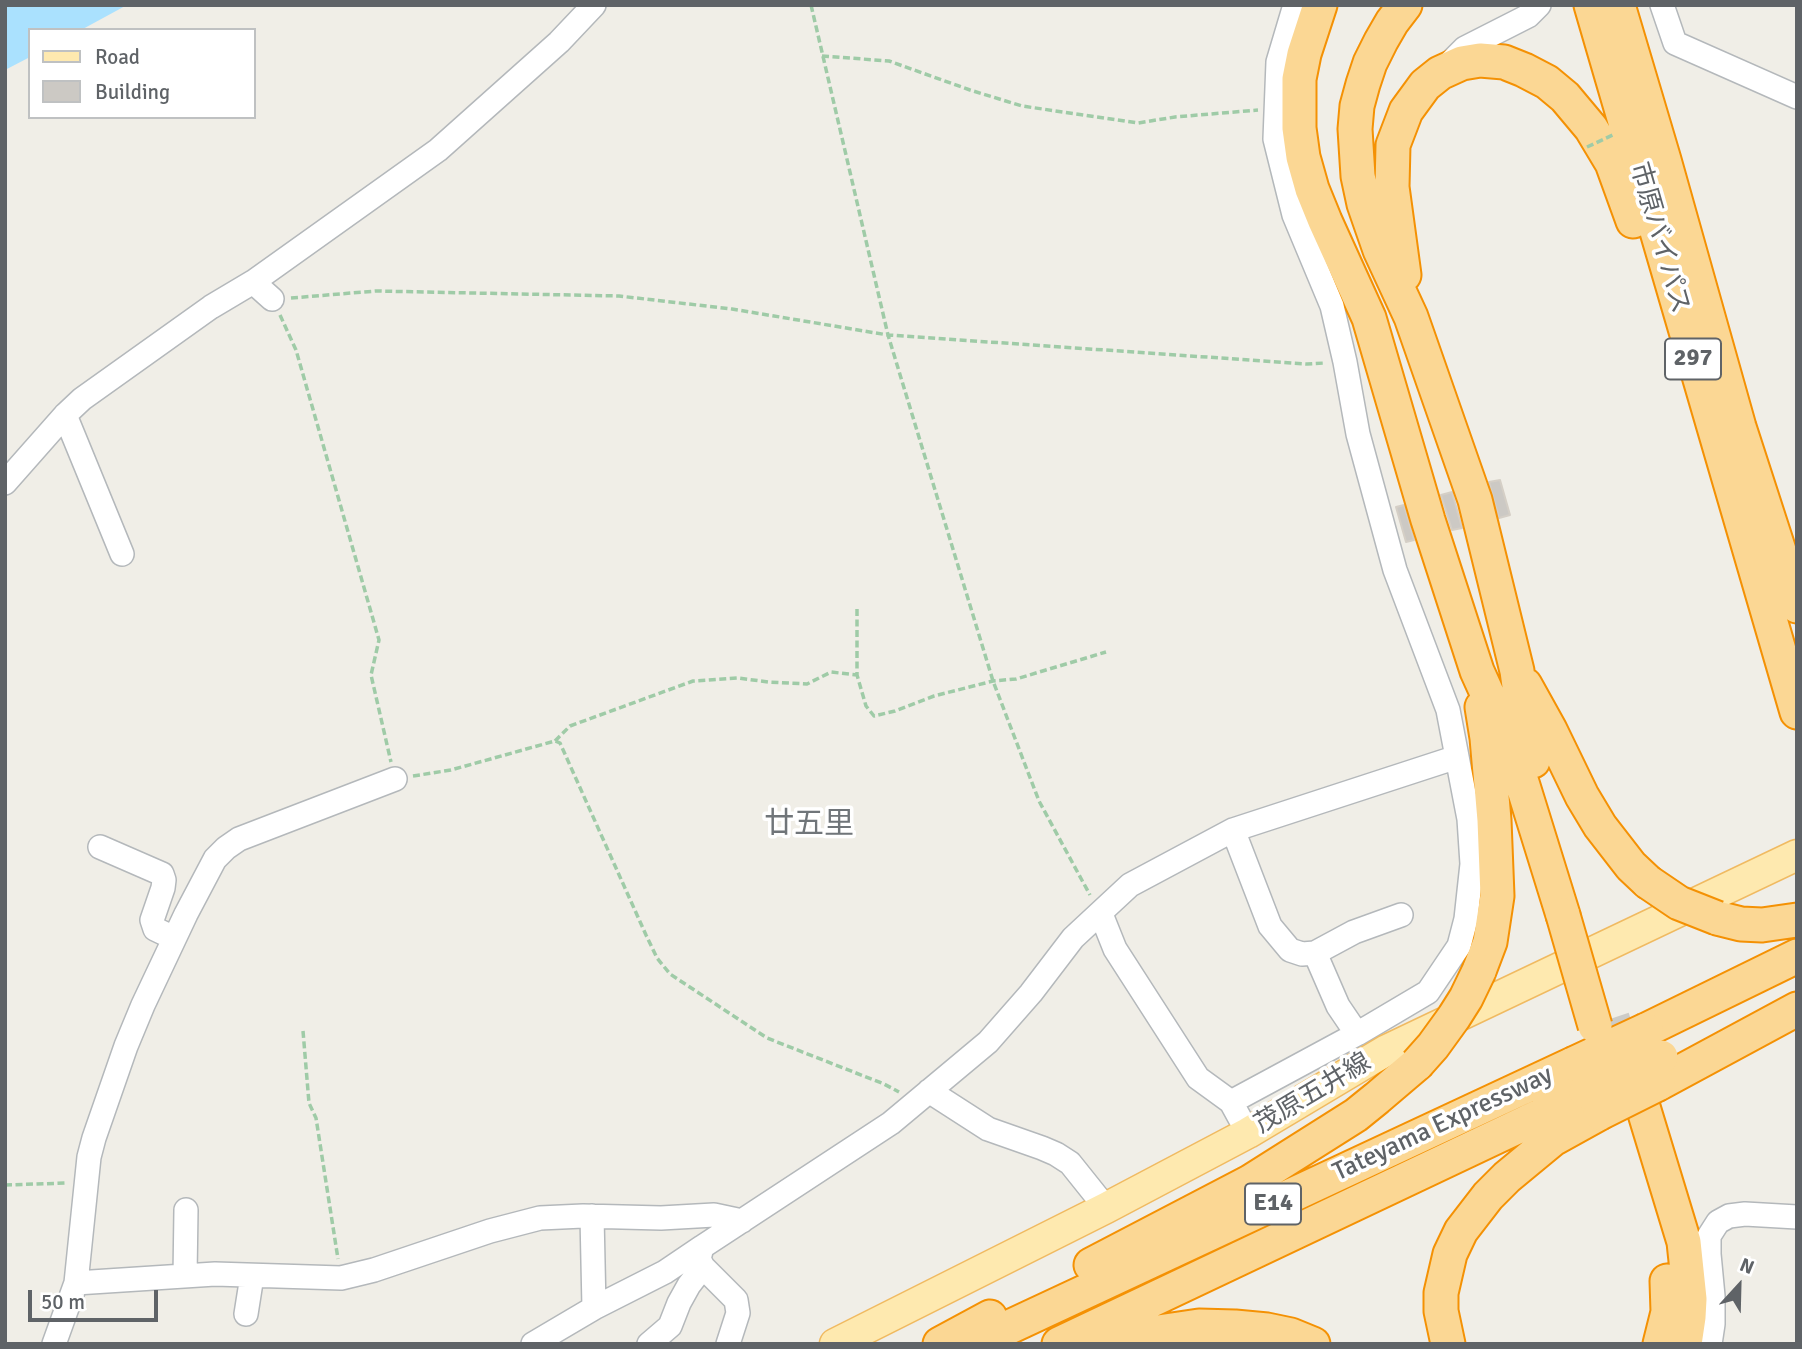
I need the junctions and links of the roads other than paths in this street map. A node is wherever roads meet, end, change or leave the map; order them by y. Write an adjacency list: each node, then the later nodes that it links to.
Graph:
1 (594, 5): 12 (street)
2 (1295, 5): 25 (street)
3 (1320, 5): 15 (highway)
4 (1379, 5): 15 (highway)
5 (1405, 5): 14 (highway)
6 (1539, 5): 10 (street)
7 (1591, 5): 16 (highway, 市原バイパス / 297)
8 (1618, 5): 19 (highway, 市原バイパス / 297)
9 (1662, 5): 11 (street)
10 (1440, 73): 14 (highway); 16 (highway)
11 (1797, 97)
12 (253, 282): 13 (street); 17 (street)
13 (272, 299)
14 (1411, 317): 23 (highway)
15 (1369, 318): 22 (highway)
16 (1696, 368): 24 (highway, 市原バイパス / 297)
17 (65, 415): 18 (street); 20 (street)
18 (5, 483)
19 (1785, 536): 21 (highway, 市原バイパス / 297)
20 (122, 554)
21 (1796, 599)
22 (1476, 671): 31 (highway); 61 (highway, bridge)
23 (1517, 671): 31 (highway); 33 (highway, bridge)
24 (1797, 712)
25 (1457, 757): 27 (street); 40 (street)
26 (395, 779): 34 (street)
27 (1233, 830): 30 (street); 35 (street)
28 (100, 847): 34 (street)
29 (1797, 855): 44 (main road, 茂原五井線)
30 (1101, 914): 42 (street); 43 (street)
31 (1571, 914): 39 (highway)
32 (1401, 915): 35 (street)
33 (1797, 920)
34 (174, 938): 53 (street)
35 (1315, 953): 40 (street)
36 (1797, 956): 41 (highway, Tateyama Expressway / E14)
37 (1797, 989): 41 (highway, Tateyama Expressway / E14)
38 (1797, 1009): 41 (highway)
39 (1604, 1022)
40 (1357, 1034): 43 (street)
41 (1624, 1084): 62 (highway, Tateyama Expressway / E14); 63 (highway, Tateyama Expressway / E14); 66 (highway); 67 (highway); 68 (highway)
42 (923, 1096): 45 (street); 49 (street)
43 (1231, 1101): 44 (street)
44 (1248, 1133): 45 (main road, 茂原五井線)
45 (1106, 1208): 60 (main road, 茂原五井線)
46 (186, 1210): 51 (street)
47 (592, 1216): 49 (street); 52 (street); 54 (street)
48 (1797, 1217): 69 (street)
49 (742, 1221): 50 (street)
50 (703, 1257): 54 (street); 58 (street); 59 (street)
51 (185, 1276): 52 (street); 53 (street)
52 (252, 1276): 55 (street)
53 (76, 1283): 56 (street)
54 (594, 1308): 57 (street)
55 (246, 1314)
56 (54, 1344)
57 (533, 1344)
58 (649, 1344)
59 (728, 1344)
60 (835, 1344)
61 (940, 1344)
62 (973, 1344)
63 (1059, 1344)
64 (1096, 1344): 65 (highway)
65 (1313, 1344)
66 (1448, 1344)
67 (1660, 1344)
68 (1685, 1344)
69 (1710, 1344)

